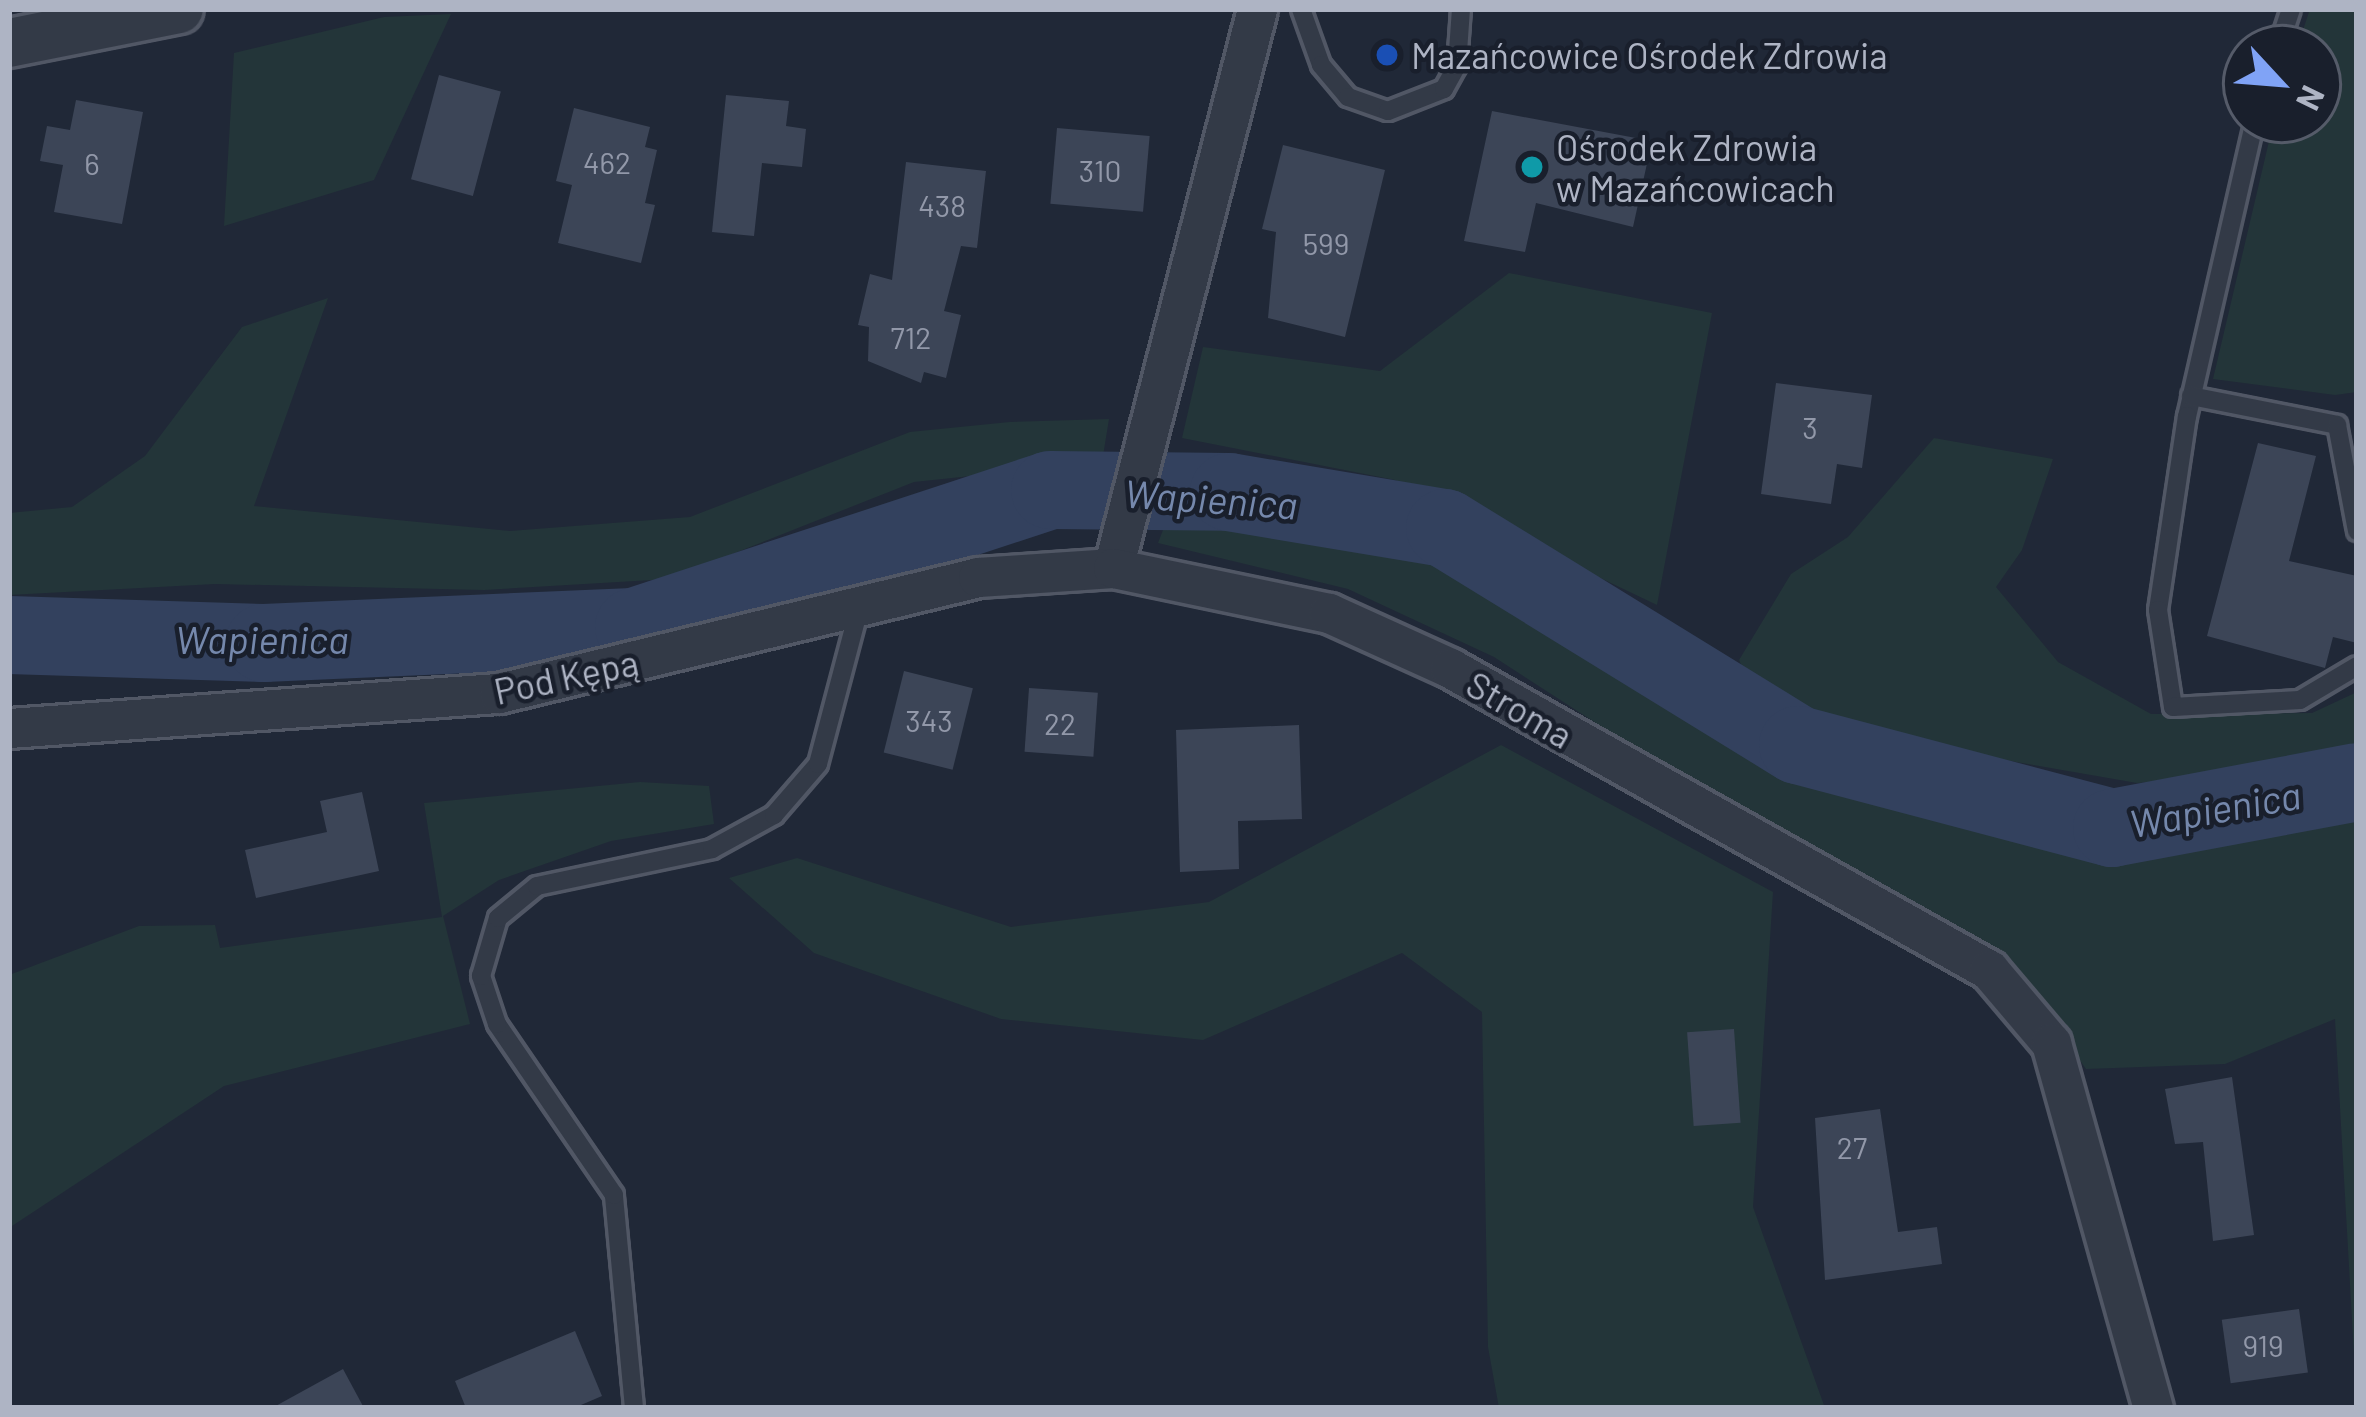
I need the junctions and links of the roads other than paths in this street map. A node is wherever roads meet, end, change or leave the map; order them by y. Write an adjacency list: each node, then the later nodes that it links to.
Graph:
1 (178, 9): 5 (street)
2 (1257, 9): 10 (street)
3 (1301, 9): 4 (lane)
4 (1461, 9)
5 (124, 14): 6 (street)
6 (9, 44)
7 (2249, 144): 8 (lane)
8 (2191, 396): 9 (lane); 12 (lane)
9 (2357, 531)
10 (1113, 568): 11 (street, Pod Kępą); 15 (street, Stroma)
11 (861, 600): 13 (street, Pod Kępą); 14 (lane)
12 (2357, 666)
13 (9, 728)
14 (634, 1408)
15 (2152, 1408)

